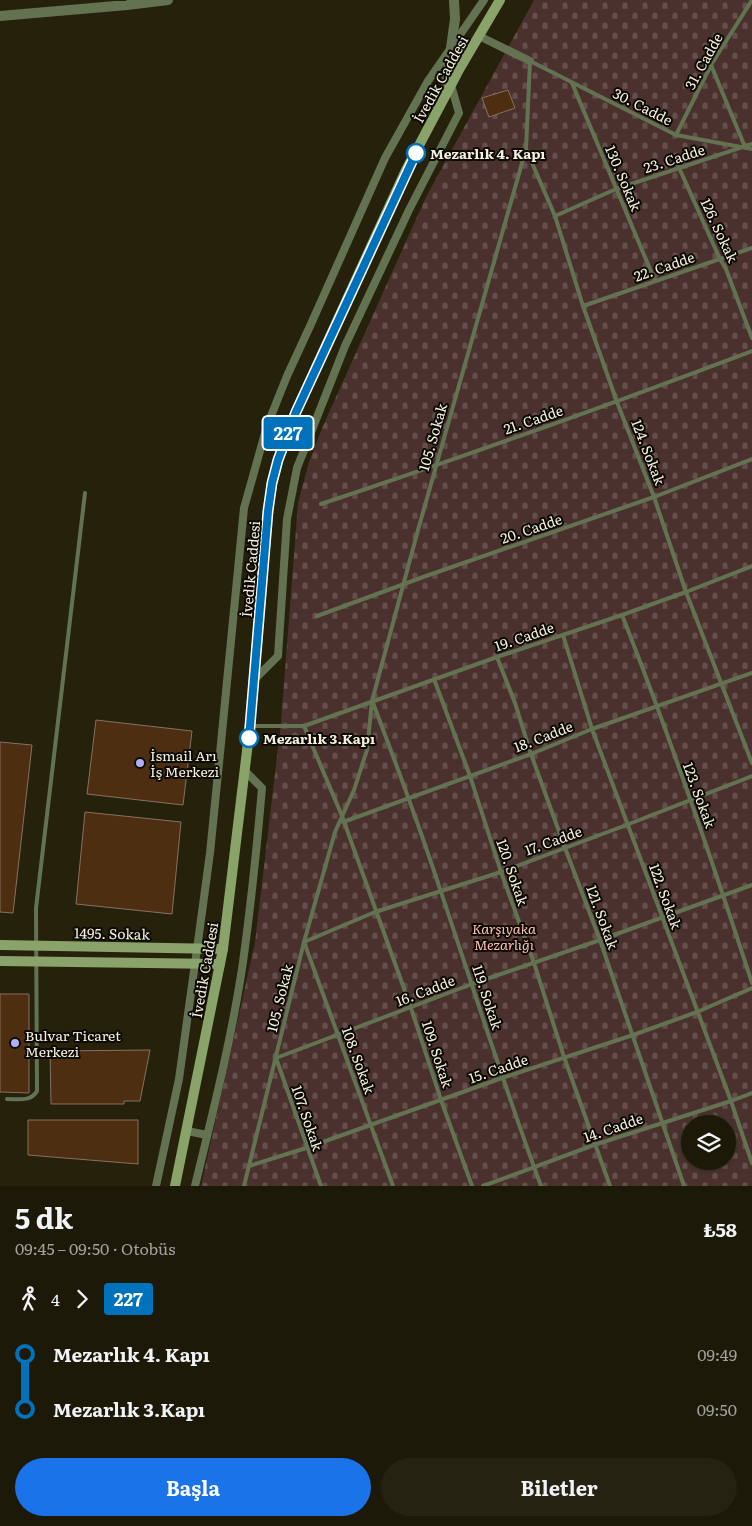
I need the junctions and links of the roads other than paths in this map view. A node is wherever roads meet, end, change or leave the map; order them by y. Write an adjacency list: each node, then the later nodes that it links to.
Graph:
1 (168, 0): 6 (street)
2 (454, 0): 8 (street)
3 (484, 0): 8 (street)
4 (500, 0): 7 (main road, İvedik Caddesi)
5 (752, 0): 10 (lane, 31. Cadde)
6 (0, 16)
7 (479, 36): 9 (street); 12 (main road, İvedik Caddesi)
8 (451, 48): 13 (street); 72 (street)
9 (530, 62): 11 (lane, 30. Cadde); 17 (lane, 105. Sokak)
10 (711, 65): 14 (lane, 31. Cadde); 16 (lane)
11 (572, 83): 14 (lane, 30. Cadde); 21 (lane, 130. Sokak)
12 (451, 85): 13 (main road, İvedik Caddesi); 43 (street)
13 (443, 101): 43 (main road, İvedik Caddesi)
14 (676, 135): 16 (lane, 30. Cadde)
15 (752, 144): 16 (lane, 23. Cadde)
16 (745, 147): 18 (lane, 30. Cadde); 20 (lane, 23. Cadde)
17 (526, 149): 22 (lane, 124. Sokak); 31 (lane, 105. Sokak)
18 (752, 149)
19 (676, 162): 20 (lane, 126. Sokak)
20 (679, 168): 21 (lane, 23. Cadde); 24 (lane, 126. Sokak)
21 (616, 189): 22 (lane, 23. Cadde); 25 (lane, 130. Sokak)
22 (555, 216): 26 (lane, 124. Sokak)
23 (752, 248): 24 (lane, 22. Cadde)
24 (720, 259): 25 (lane, 22. Cadde); 27 (lane, 126. Sokak)
25 (655, 281): 26 (lane, 22. Cadde)
26 (583, 306): 29 (lane, 124. Sokak)
27 (752, 338)
28 (752, 351): 29 (lane, 21. Cadde)
29 (617, 402): 31 (lane, 21. Cadde); 33 (lane, 124. Sokak)
30 (752, 459): 33 (lane, 20. Cadde)
31 (436, 466): 34 (lane, 21. Cadde); 36 (lane, 105. Sokak)
32 (85, 493): 71 (lane)
33 (654, 497): 36 (lane, 20. Cadde); 37 (lane, 124. Sokak)
34 (321, 504)
35 (752, 566): 37 (lane, 19. Cadde)
36 (404, 585): 39 (lane, 20. Cadde); 46 (lane, 105. Sokak)
37 (686, 592): 38 (lane, 19. Cadde); 45 (lane, 124. Sokak)
38 (622, 615): 40 (lane, 19. Cadde); 47 (lane, 123. Sokak)
39 (316, 616)
40 (563, 635): 41 (lane, 19. Cadde); 50 (lane, 122. Sokak)
41 (497, 657): 44 (lane, 19. Cadde); 51 (lane, 121. Sokak)
42 (752, 673): 45 (lane, 18. Cadde)
43 (255, 679): 48 (main road, İvedik Caddesi)
44 (434, 679): 46 (lane, 19. Cadde); 54 (lane, 120. Sokak)
45 (721, 684): 47 (lane, 18. Cadde); 52 (lane, 124. Sokak)
46 (372, 701): 49 (lane, 19. Cadde); 56 (lane, 119. Sokak); 58 (lane, 105. Sokak)
47 (656, 706): 50 (lane, 18. Cadde); 57 (lane, 123. Sokak)
48 (250, 726): 49 (lane); 53 (main road, İvedik Caddesi)
49 (304, 726): 58 (lane)
50 (592, 729): 51 (lane, 18. Cadde); 60 (lane, 122. Sokak)
51 (531, 754): 54 (lane, 18. Cadde); 61 (lane, 121. Sokak)
52 (752, 764)
53 (245, 771): 73 (main road, İvedik Caddesi); 96 (street)
54 (470, 776): 56 (lane, 18. Cadde); 62 (lane, 120. Sokak)
55 (752, 776): 57 (lane, 17. Cadde)
56 (409, 797): 59 (lane, 18. Cadde); 64 (lane, 119. Sokak)
57 (690, 801): 60 (lane, 17. Cadde); 65 (lane, 123. Sokak)
58 (342, 816): 59 (lane, 109. Sokak); 69 (lane, 105. Sokak)
59 (343, 822): 66 (lane, 109. Sokak)
60 (629, 824): 61 (lane, 17. Cadde); 67 (lane, 122. Sokak)
61 (565, 848): 62 (lane, 17. Cadde); 68 (lane, 121. Sokak)
62 (501, 872): 64 (lane, 17. Cadde); 76 (lane, 120. Sokak)
63 (752, 885): 65 (lane, 16. Cadde)
64 (441, 890): 66 (lane, 17. Cadde); 80 (lane, 119. Sokak)
65 (724, 896): 67 (lane, 16. Cadde); 79 (lane, 123. Sokak)
66 (375, 912): 69 (lane, 17. Cadde); 82 (lane, 109. Sokak)
67 (662, 918): 68 (lane, 16. Cadde); 83 (lane, 122. Sokak)
68 (600, 940): 76 (lane, 16. Cadde); 85 (lane, 121. Sokak)
69 (304, 942): 84 (lane, 108. Sokak); 87 (lane, 105. Sokak)
70 (0, 945): 71 (main road, 1495. Sokak)
71 (36, 946): 72 (main road, 1495. Sokak); 75 (lane)
72 (197, 949): 73 (main road, 1495. Sokak); 77 (street)
73 (223, 949): 78 (main road, İvedik Caddesi)
74 (0, 961): 75 (main road)
75 (36, 961): 77 (main road); 90 (lane)
76 (534, 963): 80 (lane, 16. Cadde); 86 (lane, 120. Sokak)
77 (195, 964): 78 (main road); 102 (street)
78 (220, 964): 95 (main road, İvedik Caddesi)
79 (752, 983)
80 (472, 984): 82 (lane, 16. Cadde); 88 (lane, 119. Sokak)
81 (752, 988): 83 (lane, 15. Cadde)
82 (410, 1008): 84 (lane, 16. Cadde); 91 (lane, 109. Sokak)
83 (697, 1012): 85 (lane, 15. Cadde); 92 (lane, 122. Sokak)
84 (338, 1034): 87 (lane, 16. Cadde); 94 (lane, 108. Sokak)
85 (633, 1035): 86 (lane, 15. Cadde); 93 (lane, 121. Sokak)
86 (564, 1057): 88 (lane, 15. Cadde); 97 (lane, 120. Sokak)
87 (276, 1058): 98 (lane, 107. Sokak); 100 (lane, 105. Sokak)
88 (502, 1078): 91 (lane, 15. Cadde); 101 (lane, 119. Sokak)
89 (752, 1093): 92 (lane, 14. Cadde)
90 (7, 1099)
91 (441, 1100): 94 (lane, 15. Cadde); 108 (lane, 109. Sokak)
92 (731, 1101): 93 (lane, 14. Cadde); 99 (lane, 122. Sokak)
93 (661, 1122): 97 (lane, 14. Cadde); 112 (lane, 121. Sokak)
94 (371, 1125): 98 (lane, 15. Cadde); 107 (lane, 108. Sokak)
95 (187, 1131): 96 (street); 103 (main road, İvedik Caddesi)
96 (207, 1135): 104 (street)
97 (594, 1144): 101 (lane, 14. Cadde); 111 (lane, 120. Sokak)
98 (306, 1148): 100 (lane, 15. Cadde); 106 (lane, 107. Sokak)
99 (752, 1163)
100 (250, 1166): 105 (lane, 105. Sokak)
101 (534, 1167): 109 (lane, 14. Cadde); 110 (lane, 119. Sokak)
102 (156, 1186)
103 (175, 1186)
104 (195, 1186)
105 (244, 1186)
106 (320, 1186)
107 (393, 1186)
108 (472, 1186)
109 (483, 1186)
110 (541, 1186)
111 (610, 1186)
112 (684, 1186)

